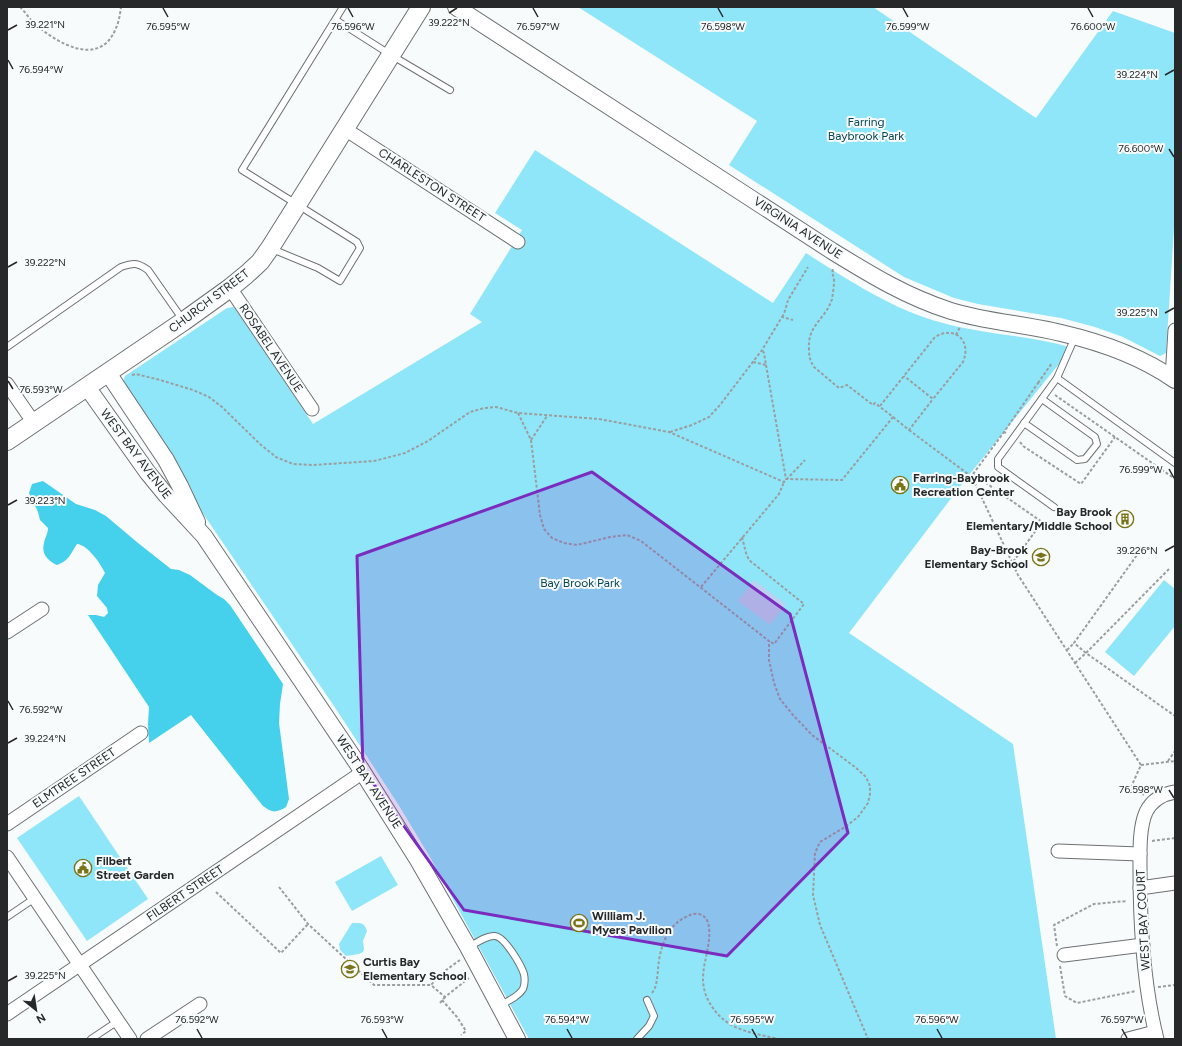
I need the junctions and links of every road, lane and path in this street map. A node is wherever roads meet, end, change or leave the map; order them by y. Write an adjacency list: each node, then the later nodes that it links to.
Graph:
1 (20, 7): 2 (path)
2 (121, 7)
3 (343, 7): 6 (lane)
4 (421, 7): 7 (main road, CHURCH STREET)
5 (456, 7): 22 (street, VIRGINIA AVENUE)
6 (336, 20): 7 (lane); 10 (lane)
7 (391, 55): 8 (lane); 9 (main road, CHURCH STREET)
8 (450, 90)
9 (345, 129): 10 (main road, CHURCH STREET); 11 (street, CHARLESTON STREET)
10 (298, 205): 12 (main road, CHURCH STREET); 12 (lane)
11 (518, 242)
12 (270, 248): 15 (main road, CHURCH STREET)
13 (808, 267): 16 (path)
14 (833, 268): 40 (path)
15 (230, 288): 18 (main road, CHURCH STREET); 41 (street, ROSABEL AVENUE)
16 (782, 317): 17 (path); 24 (path)
17 (793, 320)
18 (184, 321): 23 (lane); 28 (main road, CHURCH STREET)
19 (961, 325): 21 (path)
20 (1175, 330): 32 (street)
21 (956, 335): 30 (path); 38 (path)
22 (1075, 337): 31 (lane); 32 (street, VIRGINIA AVENUE)
23 (7, 346)
24 (762, 350): 26 (path); 27 (path)
25 (1055, 358): 33 (path)
26 (753, 362): 27 (path); 48 (path)
27 (766, 365): 57 (path)
28 (108, 372): 36 (main road, CHURCH STREET); 61 (street, WEST BAY AVENUE)
29 (129, 376): 42 (path)
30 (904, 376): 38 (path); 40 (path)
31 (1057, 378): 39 (lane); 54 (lane)
32 (1173, 379)
33 (1038, 383): 35 (path); 49 (path)
34 (7, 384): 45 (street)
35 (1042, 386)
36 (87, 387): 45 (main road, CHURCH STREET); 61 (street, WEST BAY AVENUE)
37 (1054, 394): 58 (path)
38 (934, 399): 47 (path)
39 (1042, 399): 46 (lane); 46 (lane)
40 (880, 406): 44 (path)
41 (312, 409)
42 (518, 413): 43 (path); 51 (path)
43 (548, 415): 48 (path); 51 (path)
44 (893, 417): 47 (path); 57 (path)
45 (34, 423): 52 (main road, CHURCH STREET)
46 (1024, 423): 60 (lane)
47 (909, 430): 56 (path)
48 (669, 432): 59 (path)
49 (1004, 432): 50 (path); 55 (path)
50 (1008, 434)
51 (532, 440): 66 (path)
52 (7, 441)
53 (805, 460): 57 (path)
54 (1175, 464)
55 (973, 474): 56 (path); 64 (path)
56 (972, 477): 64 (path)
57 (786, 479): 59 (path)
58 (1175, 479)
59 (784, 482): 62 (path)
60 (1054, 508)
61 (204, 536): 80 (street, WEST BAY AVENUE)
62 (742, 537): 66 (path); 69 (path)
63 (1137, 555): 70 (path)
64 (1013, 563): 71 (path)
65 (1169, 569): 72 (path)
66 (701, 587): 69 (path)
67 (42, 609): 68 (street)
68 (7, 632)
69 (769, 641): 119 (path)
70 (1074, 643): 71 (path); 72 (path)
71 (1067, 650): 73 (path)
72 (1086, 653): 73 (path); 74 (path)
73 (1075, 663): 79 (path)
74 (1175, 716)
75 (141, 733): 83 (street, ELMTREE STREET)
76 (1175, 751): 78 (path)
77 (1175, 761): 78 (path)
78 (1167, 762): 79 (path)
79 (1141, 766): 82 (path)
80 (363, 772): 96 (street, WEST BAY AVENUE); 98 (street, FILBERT STREET)
81 (1175, 792): 82 (street)
82 (1147, 798): 85 (street, WEST BAY COURT)
83 (7, 824)
84 (1175, 838): 85 (path)
85 (1141, 848): 86 (street); 90 (street, WEST BAY COURT)
86 (1058, 851)
87 (7, 857): 92 (street)
88 (1175, 883): 90 (street)
89 (279, 887): 94 (path)
90 (1140, 888): 95 (street, WEST BAY COURT)
91 (216, 892): 94 (path)
92 (35, 898): 93 (lane); 98 (street)
93 (7, 917)
94 (308, 924): 100 (path)
95 (1143, 945): 97 (street); 102 (street, WEST BAY COURT)
96 (469, 950): 99 (street, WEST BAY AVENUE); 100 (path); 108 (lane)
97 (1064, 955)
98 (80, 964): 109 (street, FILBERT STREET); 110 (street)
99 (481, 972): 103 (path); 108 (street, WEST BAY AVENUE)
100 (431, 985): 103 (path)
101 (1175, 985): 102 (path)
102 (1147, 989): 112 (street, WEST BAY COURT)
103 (445, 997): 104 (path)
104 (442, 1000): 106 (path); 111 (path)
105 (647, 1000): 117 (lane); 118 (path)
106 (440, 1003)
107 (200, 1004): 115 (street)
108 (499, 1005): 116 (street, WEST BAY AVENUE)
109 (7, 1014)
110 (118, 1021): 113 (lane); 114 (street)
111 (462, 1035)
112 (1156, 1035): 120 (street)
113 (92, 1039)
114 (130, 1039)
115 (147, 1039)
116 (517, 1039)
117 (636, 1039)
118 (779, 1039)
119 (868, 1039)
120 (1128, 1039)

